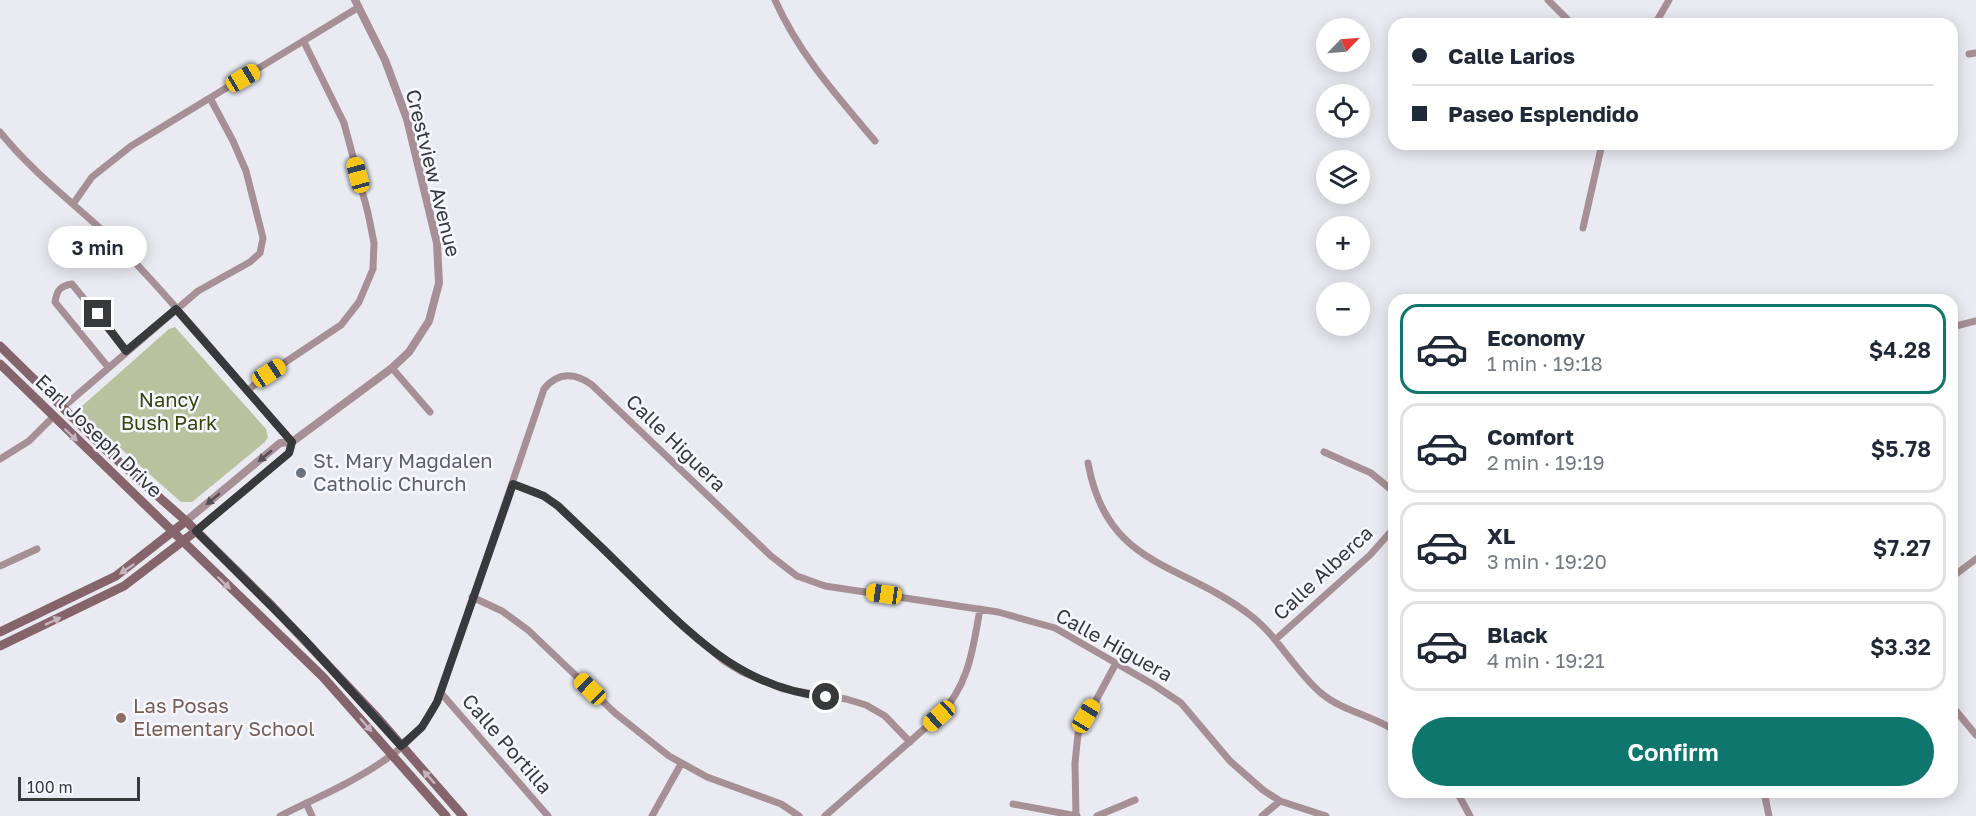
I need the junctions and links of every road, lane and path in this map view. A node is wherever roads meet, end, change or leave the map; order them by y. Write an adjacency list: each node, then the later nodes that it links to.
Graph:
1 (775, 0): 10 (street)
2 (1548, 0): 5 (street)
3 (1669, 0): 6 (street)
4 (357, 4): 7 (street); 21 (street, Crestview Avenue)
5 (1566, 18)
6 (1658, 18)
7 (304, 42): 8 (street); 22 (street)
8 (210, 98): 12 (street); 14 (street)
9 (0, 132): 12 (street)
10 (875, 141)
11 (1601, 150): 13 (street)
12 (73, 204): 14 (street)
13 (1583, 228)
14 (176, 309): 18 (street); 22 (street)
15 (1976, 321): 16 (street)
16 (1958, 326)
17 (0, 346): 23 (main road, Earl Joseph Drive)
18 (126, 351): 20 (street); 20 (street)
19 (0, 364): 25 (main road, Earl Joseph Drive)
20 (108, 367): 23 (street)
21 (392, 368): 24 (street); 26 (street, Crestview Avenue)
22 (247, 391): 26 (street)
23 (62, 408): 32 (main road, Earl Joseph Drive)
24 (430, 412)
25 (53, 417): 28 (street); 34 (main road, Earl Joseph Drive, one-way to 34)
26 (292, 442): 32 (street, Crestview Avenue, one-way to 32); 33 (street, Crestview Avenue)
27 (1324, 452): 31 (street)
28 (0, 459)
29 (1088, 463): 44 (street)
30 (513, 484): 41 (street); 42 (street, Calle Higuera); 51 (street)
31 (1388, 487)
32 (186, 521): 33 (main road, Earl Joseph Drive); 34 (main road)
33 (196, 531): 36 (main road); 52 (main road, Earl Joseph Drive)
34 (173, 533): 36 (main road, Earl Joseph Drive); 43 (main road, one-way to 43)
35 (1388, 535): 44 (street, Calle Alberca)
36 (182, 542): 45 (main road, one-way to 36); 53 (main road, Earl Joseph Drive, one-way to 53)
37 (36, 549): 39 (street)
38 (1976, 560): 40 (street)
39 (0, 566)
40 (1958, 573)
41 (472, 597): 47 (street); 54 (street)
42 (980, 609): 46 (street, Calle Higuera); 51 (street)
43 (0, 632)
44 (1275, 640): 49 (street)
45 (0, 646)
46 (1115, 665): 58 (street, Calle Higuera); 69 (street)
47 (441, 693): 52 (street); 65 (street, Calle Portilla)
48 (1958, 712): 50 (street)
49 (1388, 727)
50 (1976, 735)
51 (910, 742): 68 (street)
52 (401, 746): 53 (street); 64 (main road, Earl Joseph Drive, one-way to 52)
53 (392, 754): 59 (street); 63 (main road, Earl Joseph Drive)
54 (681, 764): 66 (street); 67 (street)
55 (1460, 798): 73 (street)
56 (1765, 798): 74 (street)
57 (1135, 800): 70 (street)
58 (1280, 801): 71 (street); 72 (street, Calle Higuera)
59 (306, 803): 61 (street); 62 (street)
60 (1013, 804): 69 (street)
61 (280, 816)
62 (312, 816)
63 (446, 816)
64 (463, 816)
65 (548, 816)
66 (652, 816)
67 (799, 816)
68 (825, 816)
69 (1077, 816)
70 (1097, 816)
71 (1262, 816)
72 (1326, 816)
73 (1470, 816)
74 (1769, 816)

